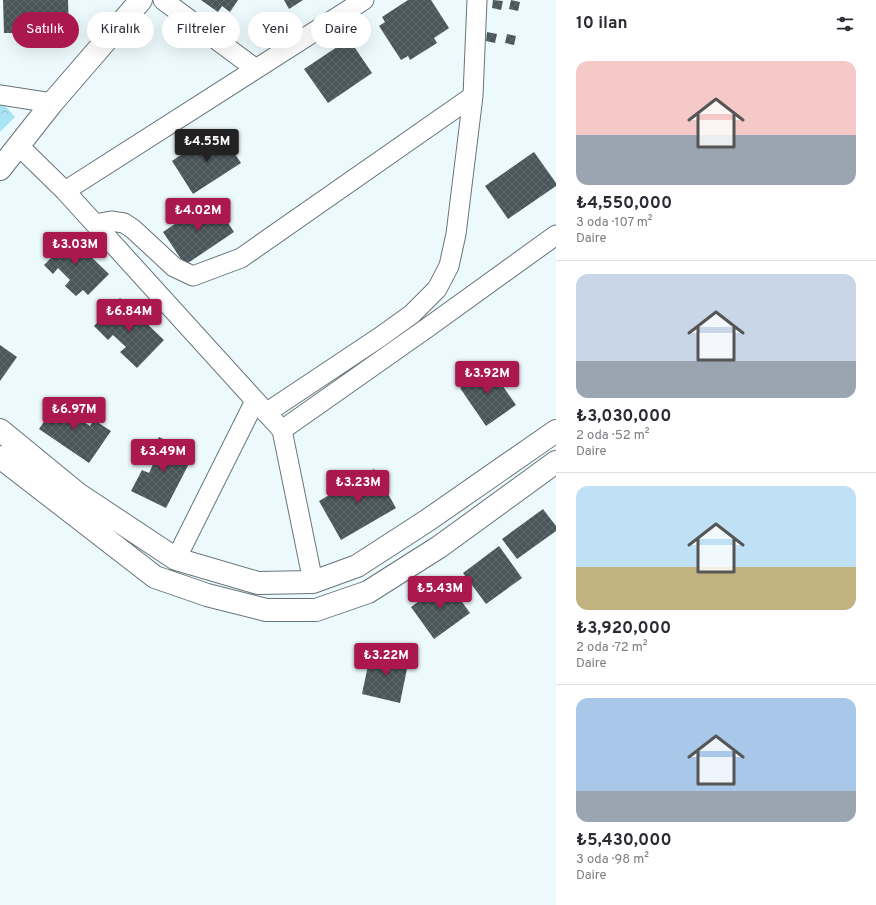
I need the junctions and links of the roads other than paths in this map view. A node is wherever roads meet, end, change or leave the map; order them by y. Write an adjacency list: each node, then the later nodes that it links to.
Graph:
1 (141, 0): 8 (street)
2 (163, 0): 5 (street)
3 (364, 0): 5 (street)
4 (477, 0): 7 (street)
5 (256, 69): 11 (street)
6 (0, 95): 8 (street)
7 (473, 96): 12 (street); 14 (street)
8 (52, 103): 9 (street)
9 (19, 146): 10 (street); 11 (street)
10 (0, 169)
11 (65, 191): 12 (street)
12 (95, 224): 14 (street)
13 (556, 235): 16 (street)
14 (261, 407): 16 (street); 20 (street)
15 (0, 430): 20 (street)
16 (282, 430): 21 (street)
17 (556, 431): 21 (street)
18 (0, 457): 19 (street)
19 (556, 462)
20 (176, 559): 21 (street)
21 (313, 582)

